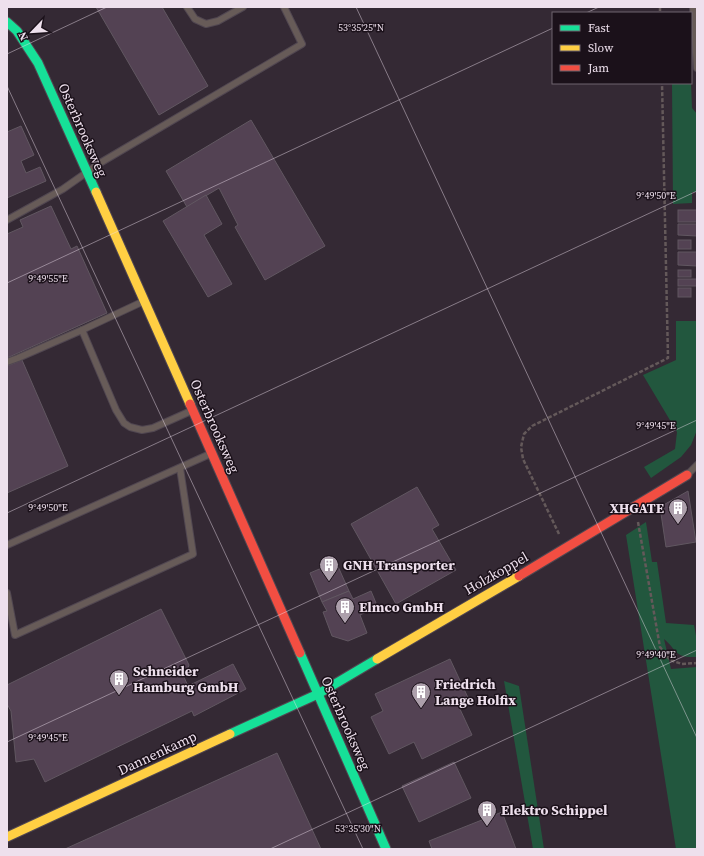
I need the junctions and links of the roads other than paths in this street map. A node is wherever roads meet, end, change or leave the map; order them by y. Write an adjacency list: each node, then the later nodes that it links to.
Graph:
1 (187, 7): 2 (lane)
2 (243, 7)
3 (284, 7): 7 (lane)
4 (693, 7): 6 (lane)
5 (7, 22): 7 (street, Osterbrooksweg)
6 (697, 68)
7 (87, 172): 8 (lane); 9 (street, Osterbrooksweg)
8 (7, 220)
9 (144, 301): 10 (lane); 12 (street, Osterbrooksweg)
10 (82, 330): 11 (lane); 12 (lane)
11 (7, 362)
12 (193, 410): 13 (street, Osterbrooksweg)
13 (212, 454): 15 (lane); 19 (street, Osterbrooksweg)
14 (697, 465): 16 (lane)
15 (180, 468): 17 (lane); 18 (lane)
16 (687, 475): 19 (street, Holzkoppel)
17 (7, 545)
18 (7, 593)
19 (318, 694): 20 (street, Dannenkamp); 21 (street, Osterbrooksweg)
20 (7, 837)
21 (386, 849)

